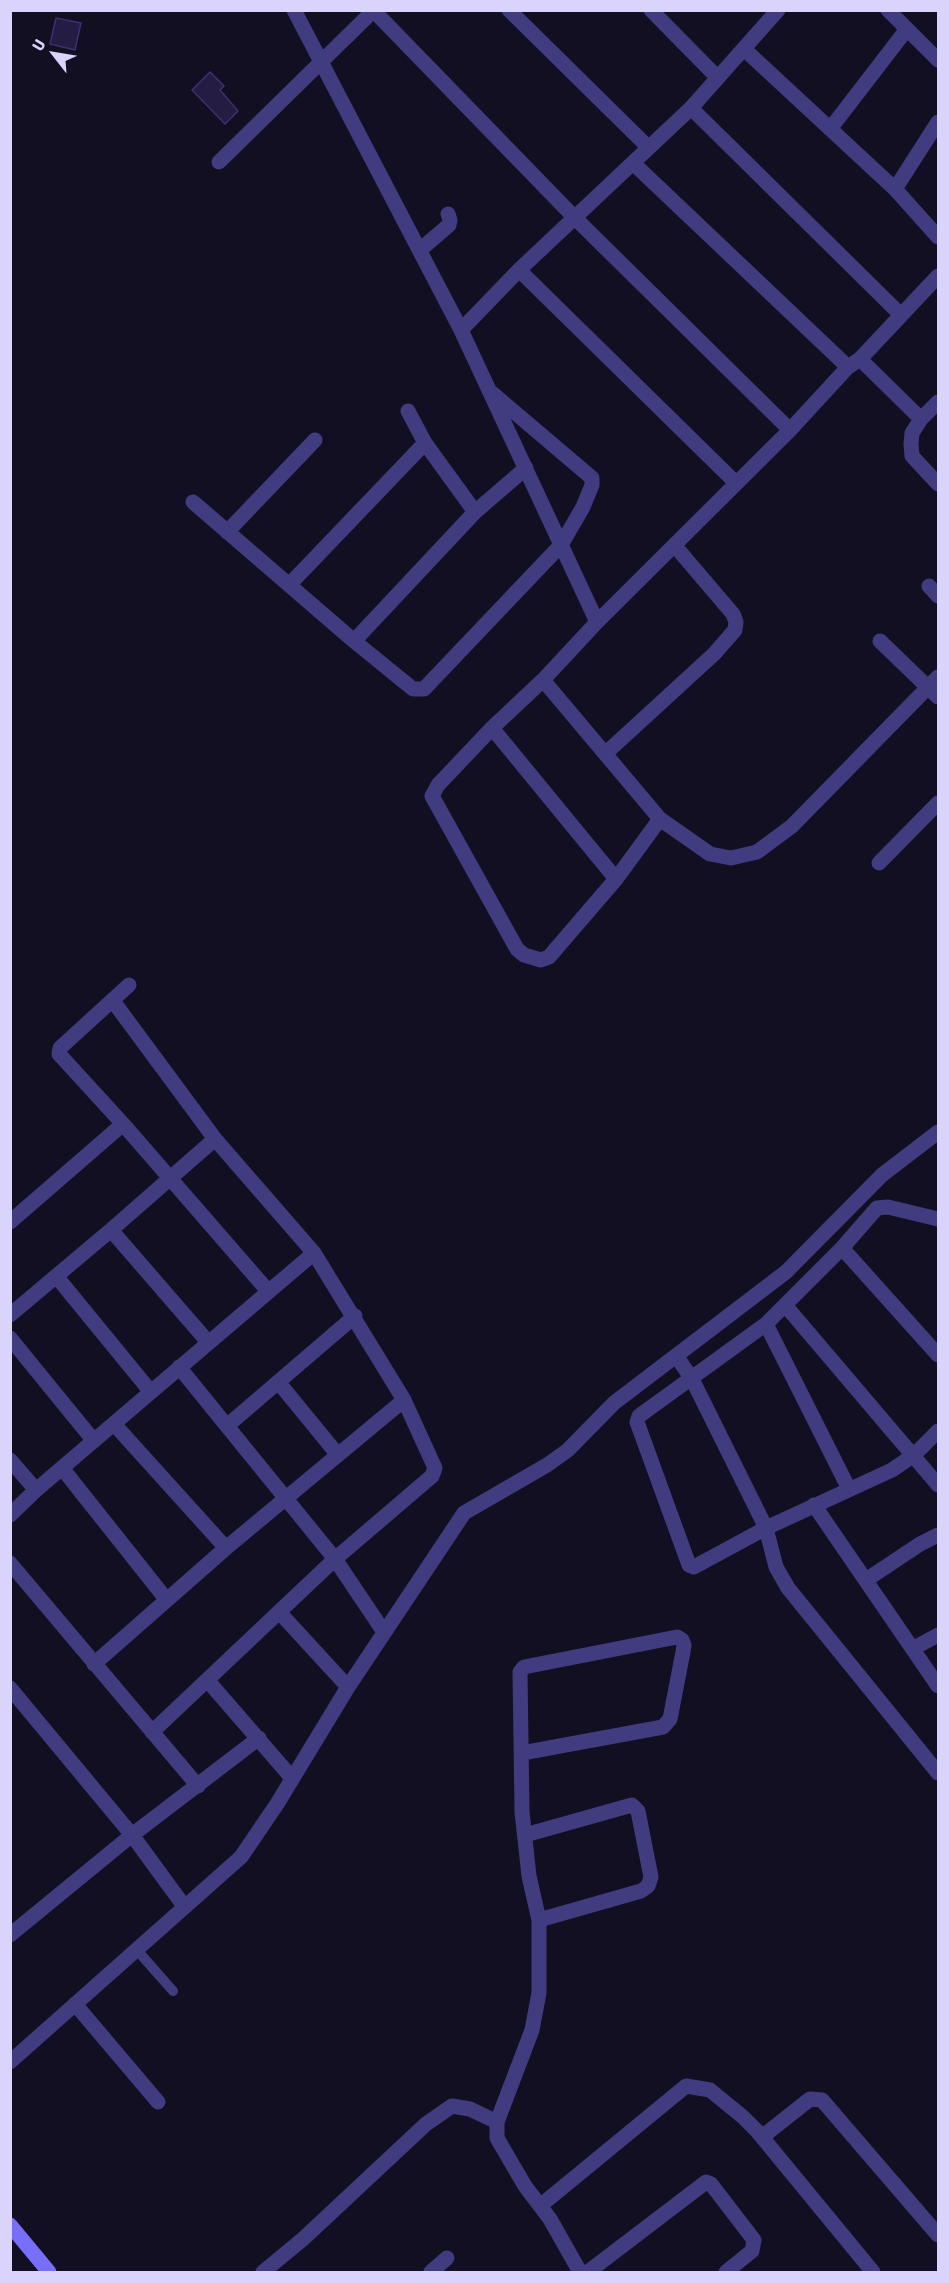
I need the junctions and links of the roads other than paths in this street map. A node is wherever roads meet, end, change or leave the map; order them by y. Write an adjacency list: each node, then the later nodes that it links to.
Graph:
1 (294, 10): 10 (street)
2 (509, 10): 15 (street)
3 (651, 10): 11 (street)
4 (888, 10): 7 (street)
5 (374, 11): 10 (street); 20 (street)
6 (777, 11): 8 (street)
7 (907, 29): 9 (street); 14 (street)
8 (744, 49): 11 (street); 14 (street)
9 (939, 60)
10 (321, 63): 16 (street); 22 (street)
11 (717, 77): 12 (street)
12 (691, 108): 15 (street); 25 (street)
13 (939, 122): 18 (street)
14 (830, 129): 18 (street)
15 (648, 147): 17 (street)
16 (219, 162)
17 (633, 163): 20 (street); 27 (street)
18 (895, 189): 21 (street)
19 (448, 214): 22 (street)
20 (575, 218): 23 (street); 32 (street)
21 (939, 237)
22 (420, 250): 26 (street)
23 (519, 270): 26 (street); 36 (street)
24 (939, 276): 25 (street)
25 (901, 315): 27 (street)
26 (461, 330): 28 (street)
27 (854, 363): 31 (street); 32 (street)
28 (487, 389): 35 (street); 41 (street)
29 (939, 402): 31 (street)
30 (408, 411): 34 (street)
31 (921, 419): 37 (street)
32 (790, 430): 36 (street)
33 (315, 440): 40 (street)
34 (425, 443): 39 (street); 43 (street)
35 (526, 468): 39 (street); 41 (street)
36 (736, 483): 42 (street)
37 (939, 484)
38 (193, 502): 40 (street)
39 (476, 512): 45 (street)
40 (227, 532): 43 (street)
41 (561, 545): 44 (street); 45 (street)
42 (675, 546): 44 (street); 50 (street)
43 (289, 585): 45 (street)
44 (597, 622): 47 (street)
45 (354, 641)
46 (880, 641): 48 (street)
47 (543, 680): 49 (street); 50 (street)
48 (935, 686): 52 (street)
49 (492, 728): 54 (street); 54 (street)
50 (606, 753): 52 (street)
51 (939, 803): 53 (street)
52 (660, 819): 54 (street)
53 (879, 863)
54 (616, 879)
55 (129, 985): 56 (street)
56 (113, 1001): 57 (street); 59 (street)
57 (123, 1124): 60 (street); 62 (street)
58 (939, 1132): 75 (street)
59 (215, 1139): 60 (street); 65 (street)
60 (168, 1178): 63 (street); 67 (street)
61 (938, 1220): 64 (street)
62 (10, 1222)
63 (111, 1230): 66 (street); 73 (street)
64 (842, 1248): 68 (street); 74 (street)
65 (314, 1253): 67 (street); 70 (street)
66 (56, 1276): 69 (street); 79 (street)
67 (268, 1291): 73 (street)
68 (785, 1305): 71 (street); 86 (street)
69 (10, 1315)
70 (355, 1316): 78 (street); 80 (street)
71 (766, 1324): 77 (street); 90 (street)
72 (10, 1338): 84 (street)
73 (208, 1342): 76 (street)
74 (939, 1356)
75 (677, 1357): 77 (street); 103 (street)
76 (179, 1367): 79 (street); 82 (street)
77 (692, 1379): 95 (street); 95 (street)
78 (279, 1383): 82 (street); 85 (street)
79 (151, 1392): 81 (street)
80 (404, 1400): 85 (street); 98 (street)
81 (114, 1424): 84 (street); 97 (street)
82 (228, 1425): 92 (street)
83 (939, 1431): 86 (street)
84 (94, 1441): 88 (street)
85 (338, 1455): 92 (street)
86 (914, 1455): 89 (street); 90 (street)
87 (10, 1460): 91 (street)
88 (62, 1468): 91 (street); 101 (street)
89 (939, 1485)
90 (849, 1489): 93 (street)
91 (36, 1490): 94 (street)
92 (286, 1497): 97 (street); 98 (street)
93 (814, 1505): 95 (street); 100 (street)
94 (10, 1515)
95 (766, 1528): 114 (street)
96 (939, 1534): 100 (street)
97 (226, 1548): 101 (street)
98 (335, 1559): 102 (street); 103 (street)
99 (10, 1563): 106 (street)
100 (866, 1580): 105 (street)
101 (166, 1599): 106 (street)
102 (280, 1613): 107 (street); 109 (street)
103 (384, 1632): 109 (street)
104 (939, 1635): 105 (street)
105 (914, 1648): 108 (street)
106 (94, 1664): 111 (street)
107 (208, 1681): 111 (street); 112 (street)
108 (939, 1686)
109 (348, 1687): 115 (street)
110 (10, 1688): 117 (street)
111 (152, 1732): 116 (street)
112 (259, 1738): 115 (street); 116 (street)
113 (522, 1753): 113 (street); 118 (street)
114 (939, 1773)
115 (292, 1778): 119 (street)
116 (198, 1786): 117 (street)
117 (132, 1835): 119 (street); 121 (street)
118 (525, 1835): 120 (street); 120 (street)
119 (184, 1906): 122 (street)
120 (538, 1920): 127 (street)
121 (10, 1935)
122 (136, 1949): 123 (lane); 124 (street)
123 (173, 1991)
124 (75, 2004): 125 (street); 126 (street)
125 (10, 2062)
126 (158, 2103)
127 (492, 2120): 129 (street); 134 (street)
128 (762, 2137): 129 (street); 131 (street); 139 (street)
129 (540, 2206): 136 (street)
130 (10, 2225): 133 (street)
131 (939, 2235)
132 (447, 2258): 135 (street)
133 (44, 2271)
134 (263, 2272)
135 (431, 2272)
136 (580, 2272)
137 (588, 2272): 138 (street)
138 (726, 2272)
139 (870, 2272)

